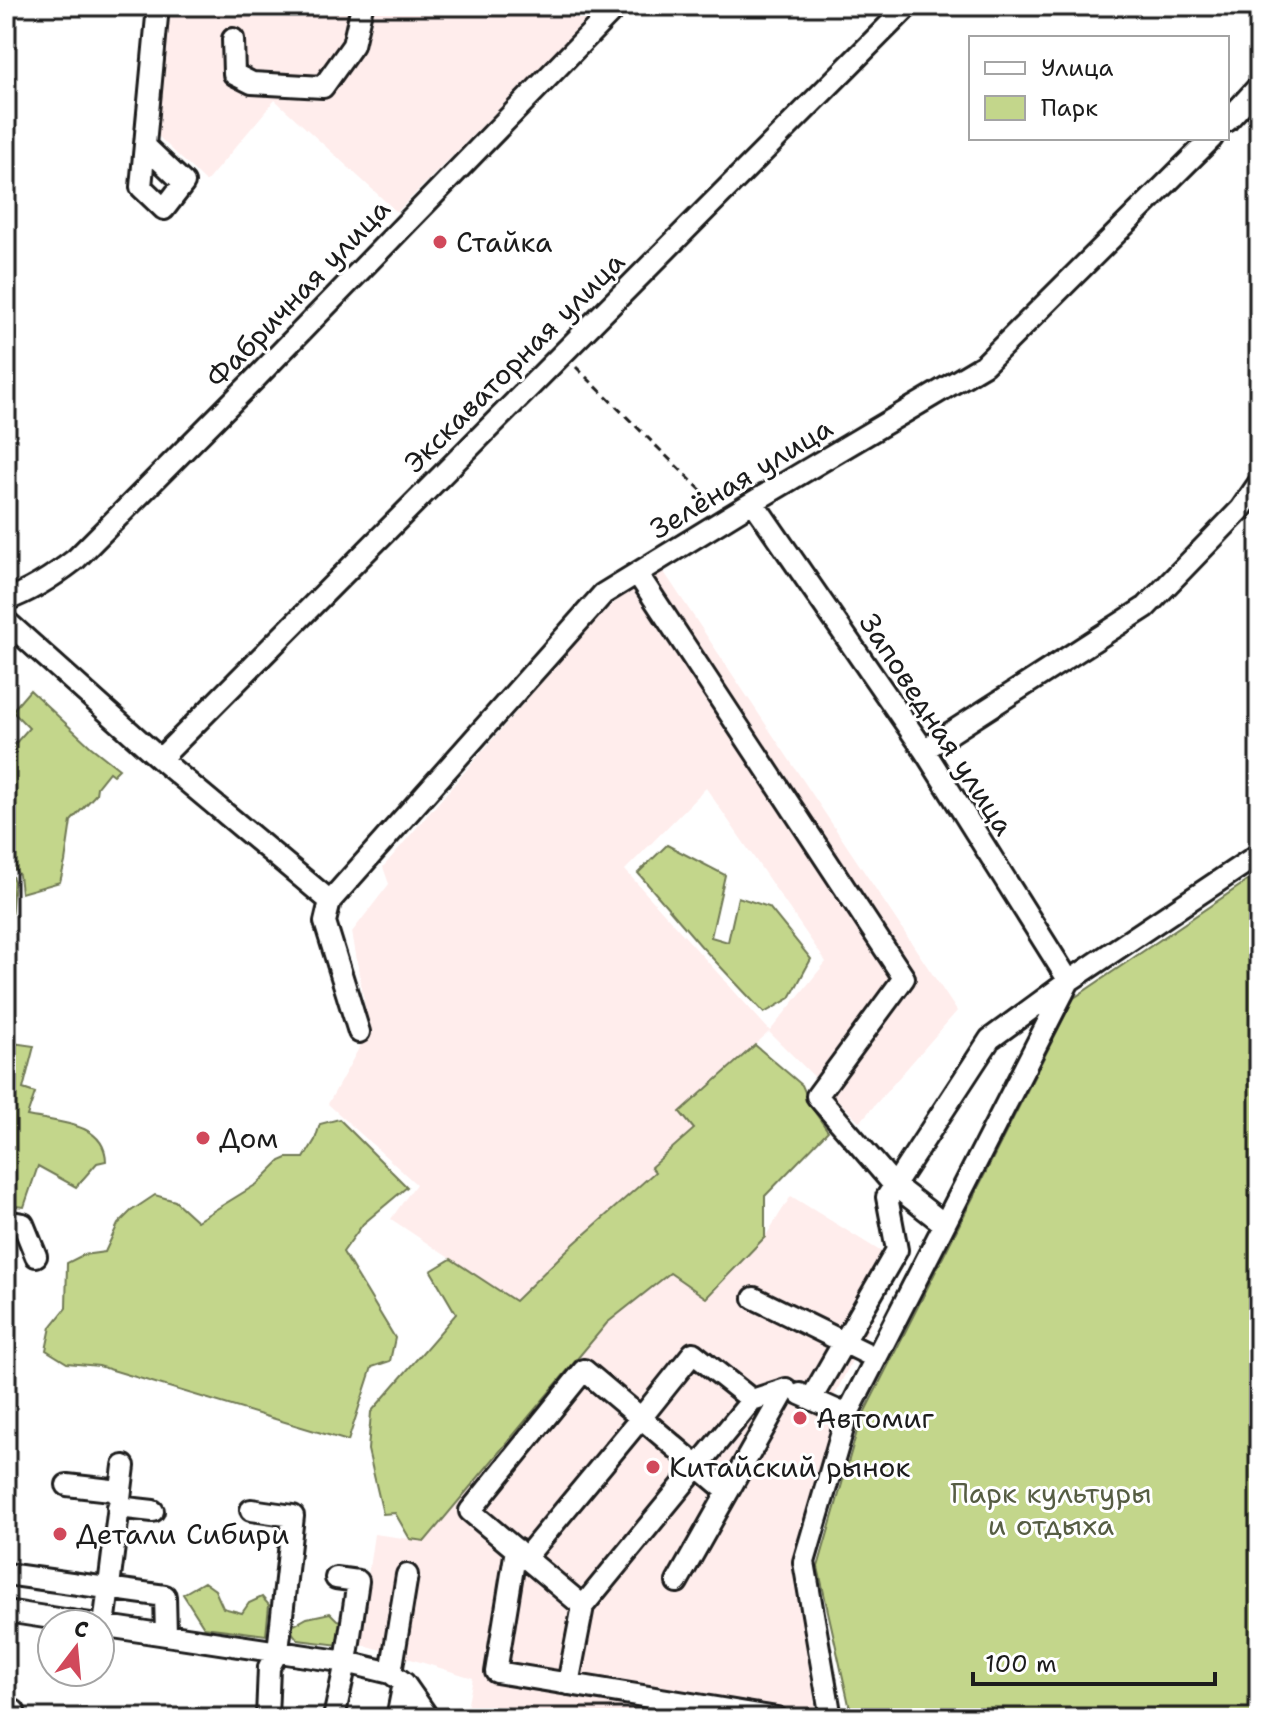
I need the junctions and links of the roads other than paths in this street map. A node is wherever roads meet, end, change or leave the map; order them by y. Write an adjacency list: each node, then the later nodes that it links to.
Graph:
1 (158, 6): 9 (street)
2 (362, 6): 5 (street)
3 (908, 6): 17 (street, Экскаваторная улица)
4 (611, 8): 14 (street, Фабричная улица)
5 (233, 39)
6 (1259, 86): 7 (street)
7 (1229, 119)
8 (1210, 140): 11 (street, Зелёная улица)
9 (145, 146)
10 (1259, 483): 12 (street)
11 (753, 502): 13 (street, Зелёная улица); 16 (street, Заповедная улица)
12 (1250, 514): 16 (street)
13 (637, 573): 19 (street, Зелёная улица); 22 (street)
14 (6, 600)
15 (6, 621): 17 (street)
16 (924, 750): 20 (street, Заповедная улица)
17 (160, 759): 19 (street)
18 (1259, 854): 20 (street)
19 (330, 901): 21 (street)
20 (1069, 981): 22 (street); 24 (street)
21 (359, 1032)
22 (894, 1185): 24 (street); 25 (street)
23 (6, 1221): 26 (street)
24 (944, 1224): 27 (street)
25 (897, 1250): 27 (street); 29 (street)
26 (36, 1256)
27 (920, 1272): 30 (street)
28 (754, 1298): 29 (street)
29 (844, 1342): 30 (street); 32 (street)
30 (876, 1358): 34 (street)
31 (786, 1389): 32 (street); 33 (street); 39 (street)
32 (811, 1399): 34 (street)
33 (752, 1400): 35 (street); 37 (street)
34 (847, 1415): 64 (street)
35 (641, 1418): 37 (street); 43 (street); 43 (street)
36 (124, 1466): 40 (street)
37 (698, 1467): 39 (street); 49 (street)
38 (67, 1485): 40 (street)
39 (728, 1492): 47 (street)
40 (119, 1499): 42 (street); 48 (street)
41 (251, 1510): 55 (street)
42 (153, 1511)
43 (521, 1553): 49 (street); 58 (street)
44 (6, 1574): 48 (street)
45 (407, 1575): 57 (street)
46 (336, 1578): 56 (street)
47 (677, 1582)
48 (109, 1588): 50 (street); 54 (street)
49 (583, 1606): 58 (street)
50 (104, 1608)
51 (6, 1611): 52 (street)
52 (36, 1616)
53 (116, 1628): 54 (street)
54 (166, 1635): 55 (street)
55 (278, 1651): 56 (street); 59 (street)
56 (346, 1662): 57 (street); 60 (street)
57 (398, 1678): 61 (street); 62 (street)
58 (568, 1684): 63 (street)
59 (267, 1718)
60 (334, 1718)
61 (397, 1718)
62 (426, 1718)
63 (777, 1718)
64 (831, 1718)

